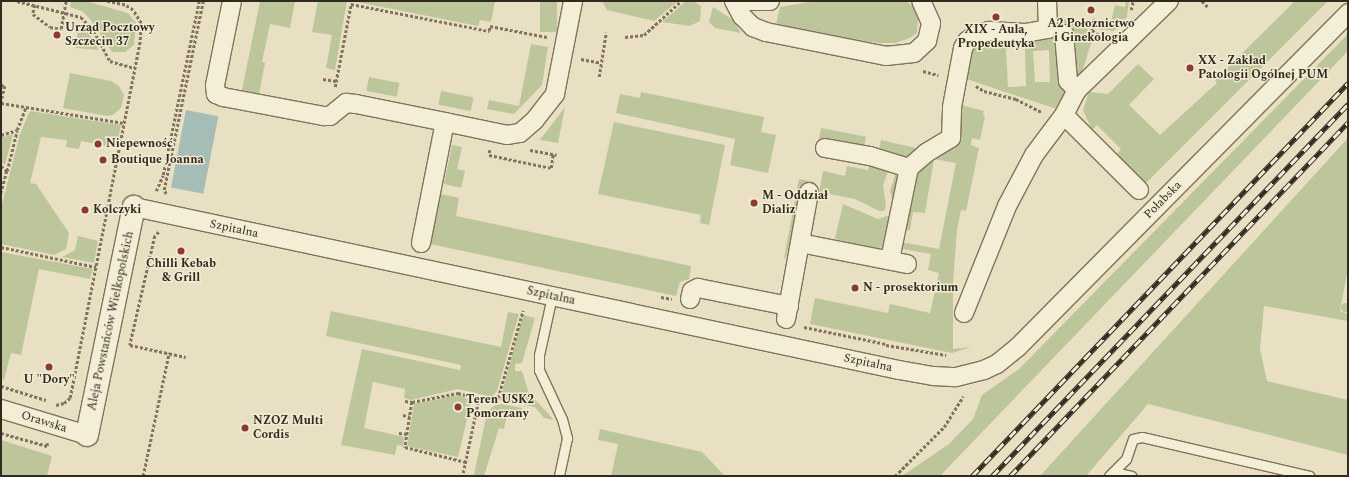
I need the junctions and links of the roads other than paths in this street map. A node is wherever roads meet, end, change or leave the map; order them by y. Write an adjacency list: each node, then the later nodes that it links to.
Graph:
1 (232, 1): 13 (street)
2 (573, 1): 13 (street)
3 (734, 1): 6 (street)
4 (745, 1): 5 (street)
5 (770, 1)
6 (921, 1)
7 (1047, 1): 15 (street)
8 (1169, 1): 11 (street)
9 (1348, 13): 26 (street, Połabska)
10 (1064, 34): 11 (street)
11 (1077, 90): 12 (street)
12 (1061, 118): 16 (street); 25 (street)
13 (445, 122): 19 (street)
14 (825, 148): 15 (street)
15 (909, 168): 21 (street)
16 (1139, 190)
17 (809, 192): 20 (street)
18 (134, 207): 23 (street, Szpitalna); 28 (street, Aleja Powstańców Wielkopolskich)
19 (422, 243)
20 (800, 243): 21 (street); 24 (street)
21 (890, 260): 22 (street)
22 (908, 264)
23 (552, 296): 26 (street, Szpitalna); 30 (lane)
24 (690, 298)
25 (964, 313)
26 (970, 374)
27 (1, 409): 28 (street, Orawska)
28 (87, 435)
29 (1111, 474): 31 (lane); 32 (lane)
30 (560, 476)
31 (1132, 476)
32 (1310, 476)

